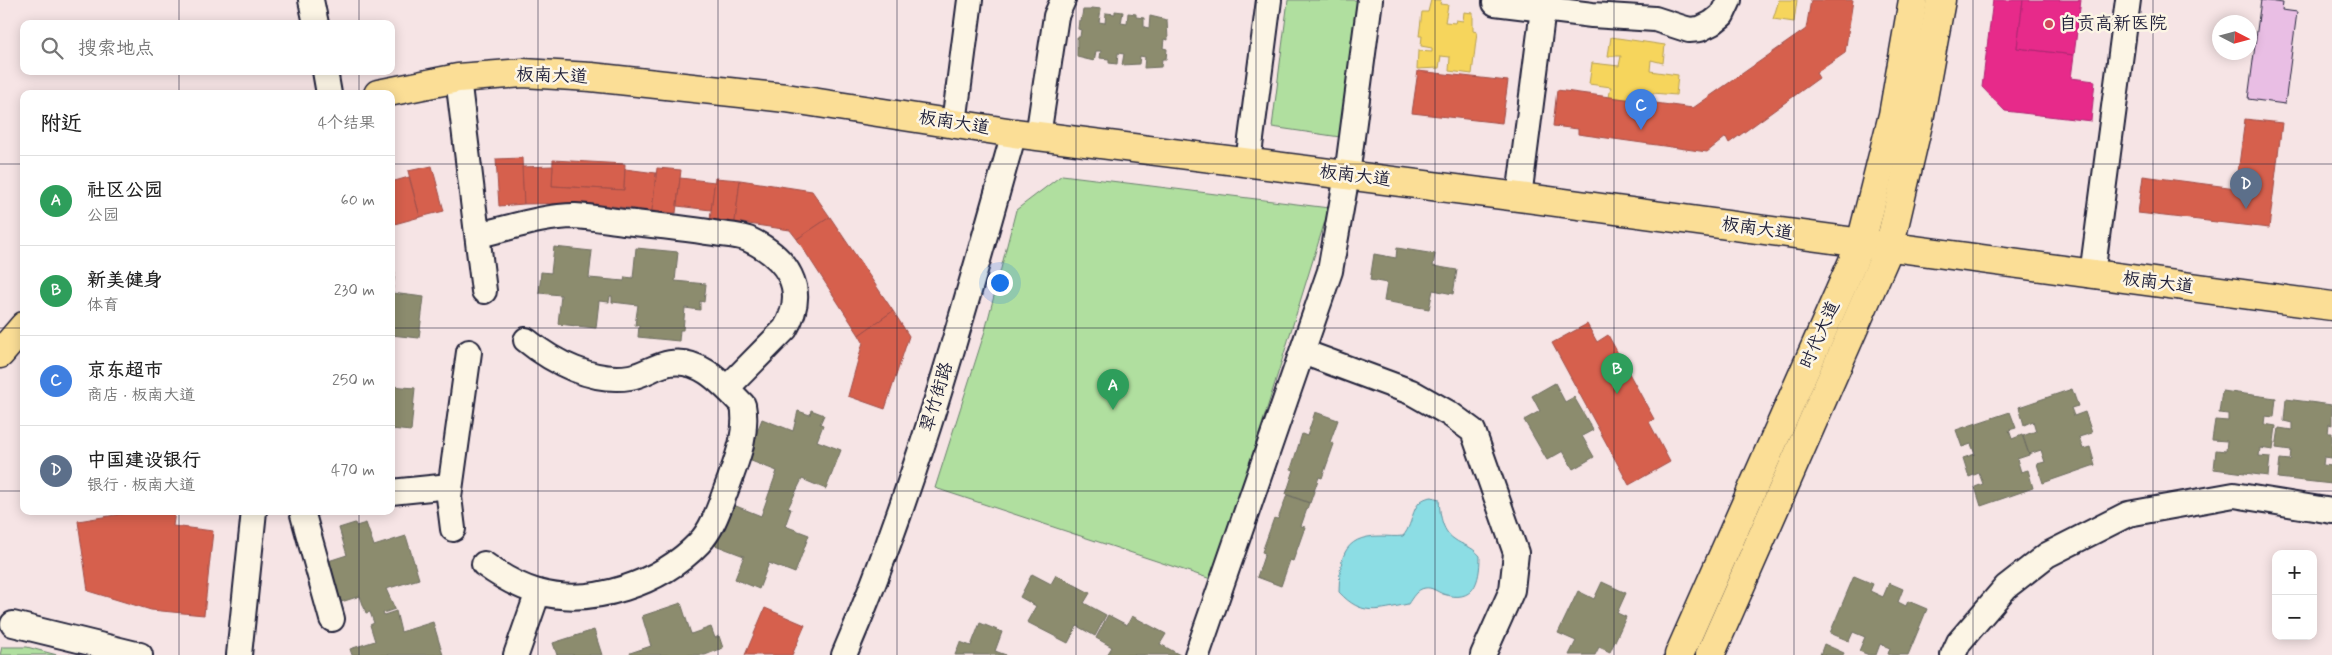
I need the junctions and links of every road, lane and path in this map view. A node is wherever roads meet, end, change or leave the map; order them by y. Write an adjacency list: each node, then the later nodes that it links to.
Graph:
1 (311, 0): 12 (street)
2 (970, 0): 17 (street)
3 (1063, 0): 18 (street, 翠竹街路)
4 (1269, 0): 19 (street)
5 (1370, 0): 20 (street)
6 (1496, 0): 11 (street)
7 (1729, 0): 11 (street)
8 (1913, 0): 23 (main road, 时代大道)
9 (1941, 0): 24 (main road, 时代大道)
10 (2128, 0): 25 (street)
11 (1543, 9): 21 (street)
12 (315, 20)
13 (326, 75): 15 (street)
14 (458, 78): 16 (main road, 板南大道); 17 (main road, 板南大道); 22 (street)
15 (329, 90)
16 (395, 91)
17 (954, 124): 18 (main road, 板南大道)
18 (1026, 134): 19 (main road, 板南大道); 47 (street, 翠竹街路)
19 (1248, 162): 20 (main road, 板南大道)
20 (1347, 175): 21 (main road, 板南大道); 31 (street)
21 (1519, 197): 23 (main road, 板南大道)
22 (478, 235): 26 (street); 33 (street)
23 (1860, 243): 24 (main road, 板南大道); 50 (main road, 时代大道)
24 (1889, 248): 25 (main road, 板南大道); 51 (main road, 时代大道)
25 (2092, 275): 27 (main road, 板南大道)
26 (484, 291)
27 (2332, 306)
28 (20, 331): 32 (main road)
29 (526, 340): 33 (street)
30 (469, 352): 34 (street)
31 (1303, 352): 48 (street); 49 (street)
32 (0, 354)
33 (727, 388): 41 (street)
34 (450, 486): 35 (street); 39 (street)
35 (395, 492)
36 (2332, 511): 52 (street)
37 (254, 515): 45 (street)
38 (303, 515): 42 (street)
39 (453, 529)
40 (484, 564): 41 (street)
41 (538, 592): 46 (street)
42 (332, 619)
43 (4, 622): 44 (street)
44 (140, 655)
45 (239, 655)
46 (516, 655)
47 (844, 655)
48 (1197, 655)
49 (1483, 655)
50 (1679, 655)
51 (1710, 655)
52 (1953, 655)

